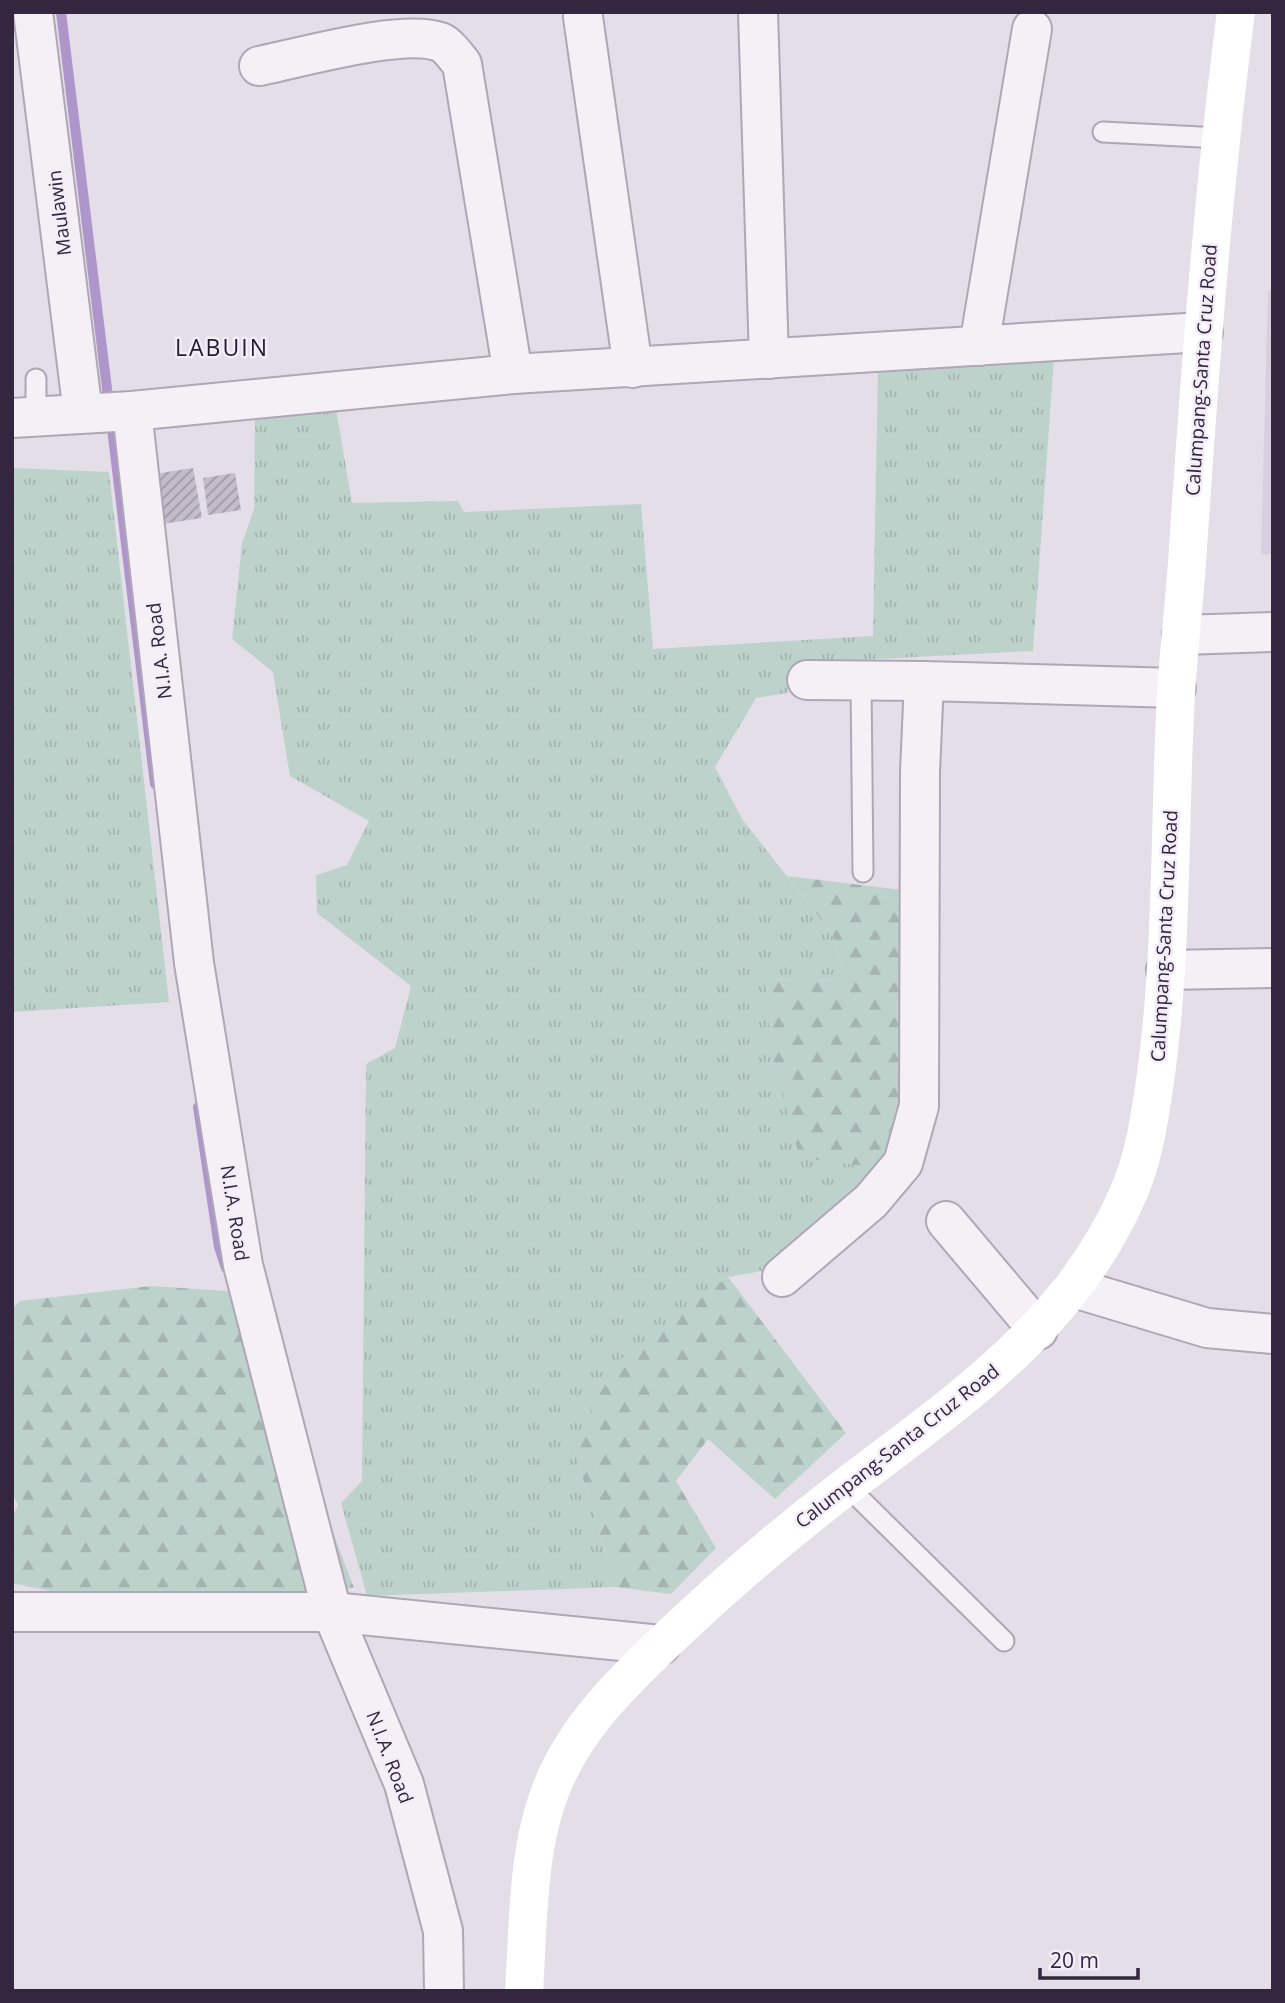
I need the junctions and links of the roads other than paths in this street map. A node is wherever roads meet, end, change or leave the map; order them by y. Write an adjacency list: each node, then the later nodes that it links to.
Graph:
1 (33, 12): 16 (street, Maulawin)
2 (758, 12): 11 (street)
3 (1236, 12): 8 (main road, Calumpang-Santa Cruz Road)
4 (583, 17): 12 (street)
5 (1032, 29): 10 (street)
6 (258, 66): 13 (street)
7 (1103, 132): 8 (lane)
8 (1220, 138): 9 (main road, Calumpang-Santa Cruz Road)
9 (1203, 332): 10 (street); 19 (main road, Calumpang-Santa Cruz Road)
10 (979, 346): 11 (street)
11 (769, 359): 12 (street)
12 (633, 368): 13 (street)
13 (513, 374): 15 (street)
14 (36, 379): 17 (lane)
15 (131, 411): 16 (street); 34 (street, N.I.A. Road)
16 (83, 413): 17 (street)
17 (24, 418)
18 (1273, 632): 19 (street)
19 (1182, 635): 23 (main road, Calumpang-Santa Cruz Road)
20 (807, 680): 21 (street)
21 (861, 681): 22 (street); 24 (lane)
22 (925, 681): 23 (street); 28 (street)
23 (1176, 688): 26 (main road, Calumpang-Santa Cruz Road)
24 (863, 872)
25 (1273, 968): 26 (street)
26 (1166, 970): 29 (main road, Calumpang-Santa Cruz Road)
27 (946, 1222): 30 (street)
28 (782, 1277)
29 (1074, 1288): 30 (main road, Calumpang-Santa Cruz Road); 31 (street)
30 (1038, 1331): 32 (main road, Calumpang-Santa Cruz Road)
31 (1273, 1334)
32 (847, 1486): 35 (lane); 36 (main road, Calumpang-Santa Cruz Road)
33 (12, 1612): 34 (street)
34 (332, 1612): 36 (street); 37 (street, N.I.A. Road)
35 (1004, 1641)
36 (661, 1645): 38 (main road, Calumpang-Santa Cruz Road)
37 (444, 1991)
38 (524, 1991)

